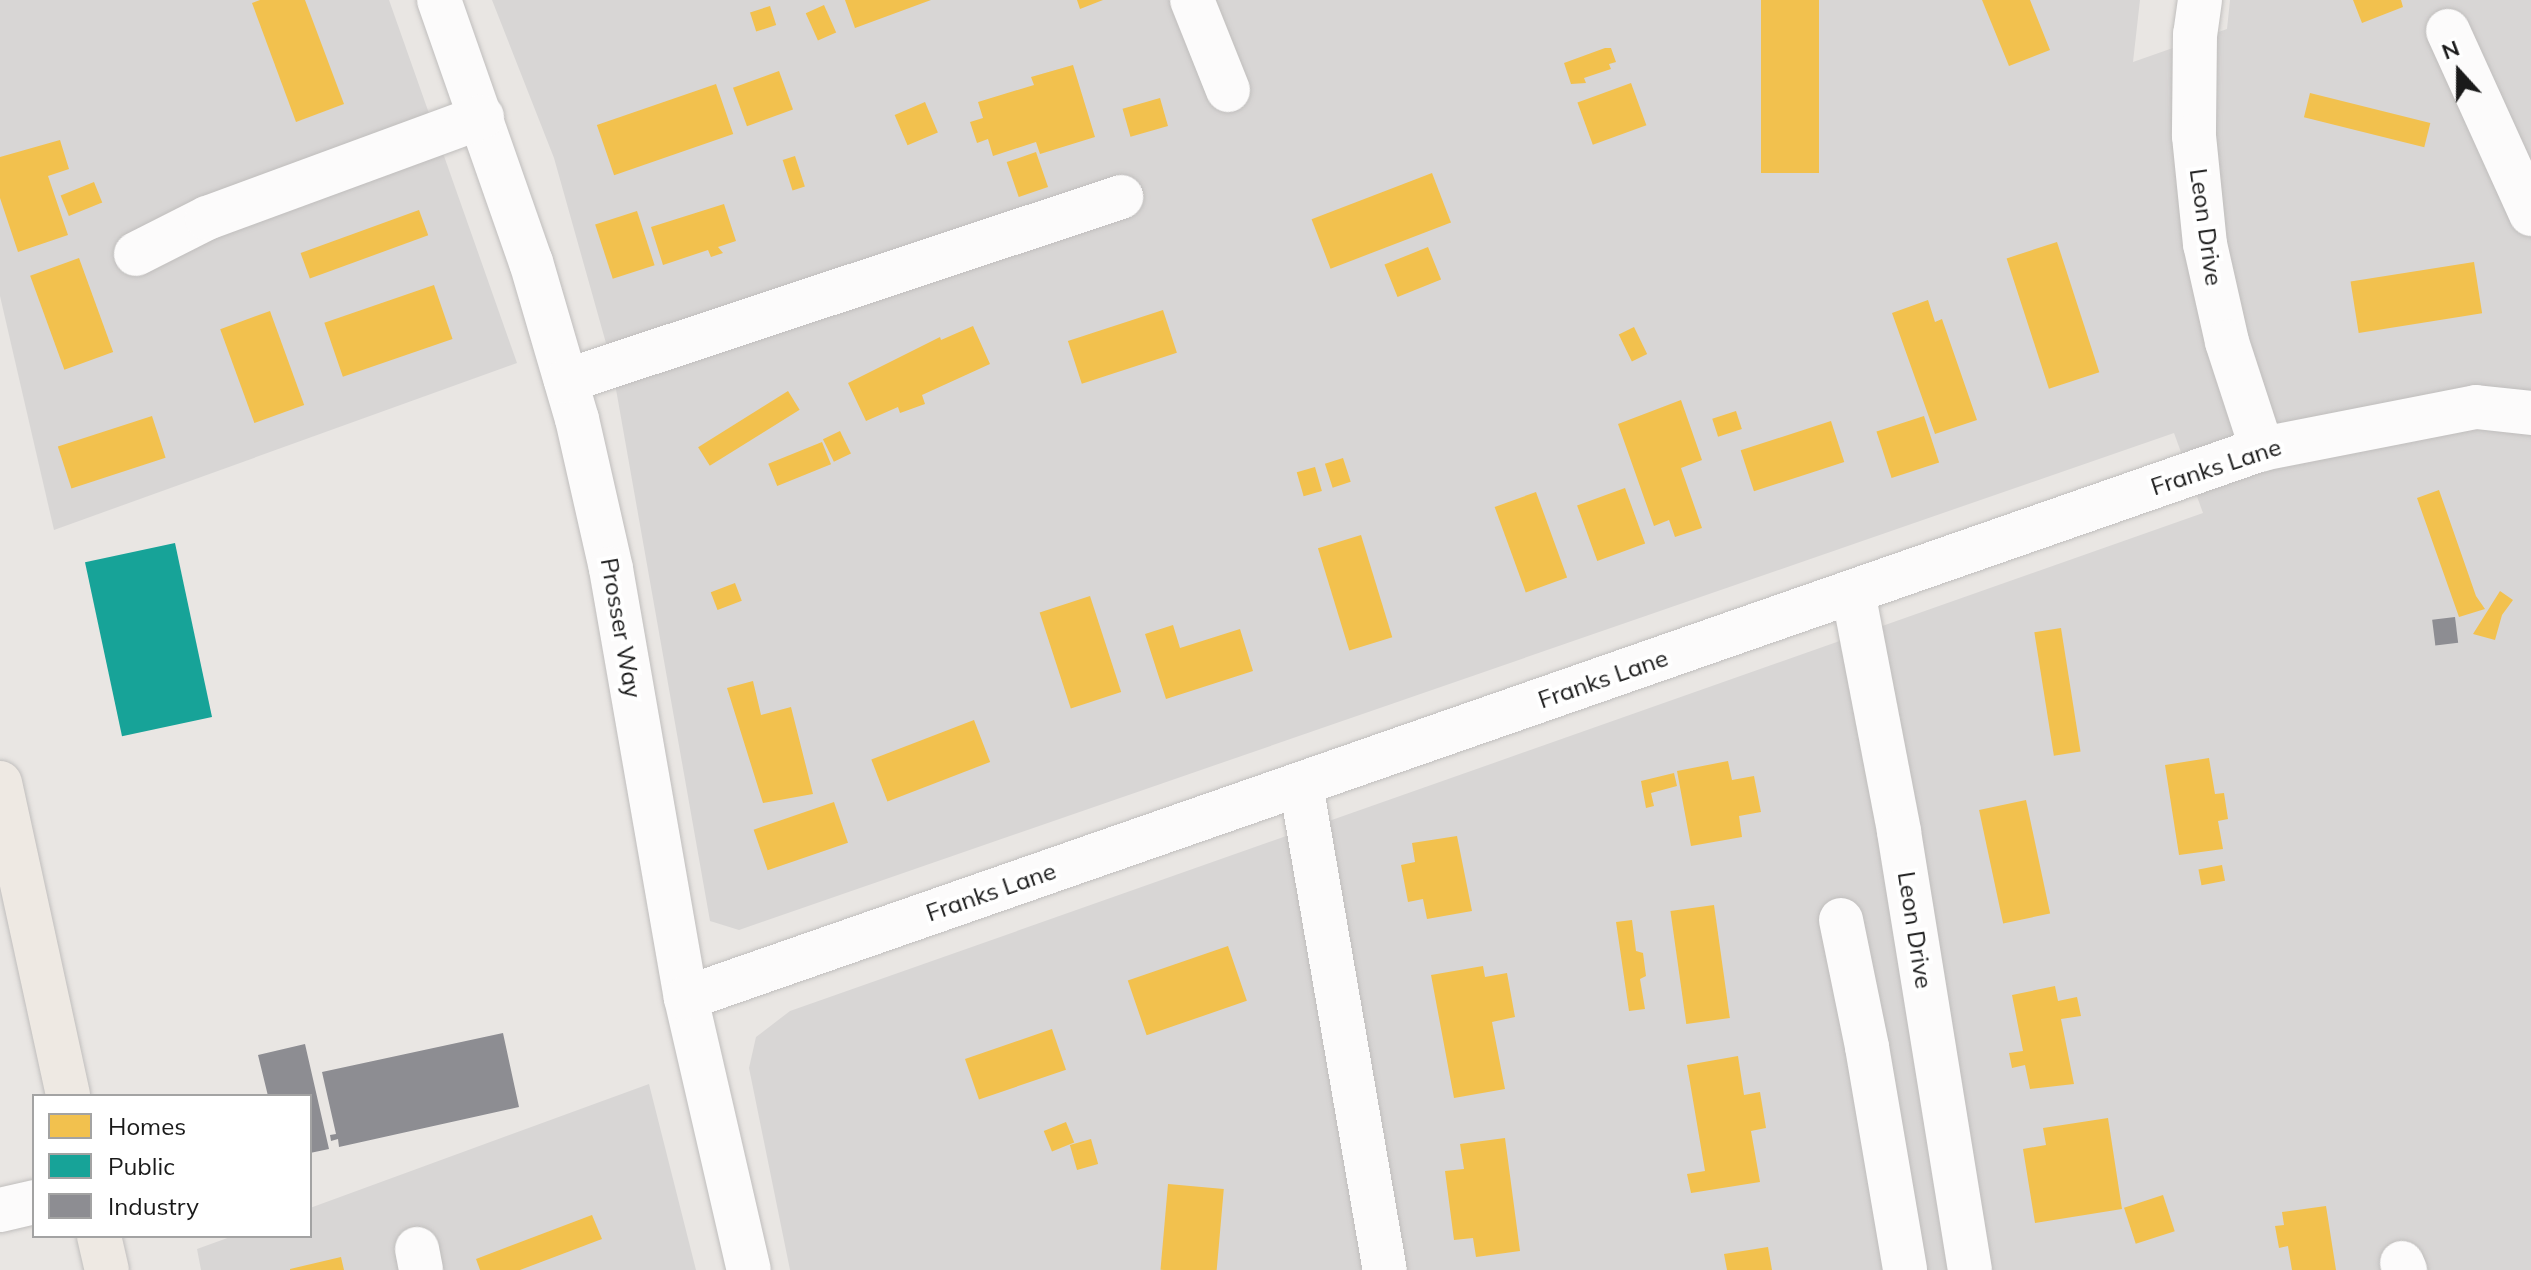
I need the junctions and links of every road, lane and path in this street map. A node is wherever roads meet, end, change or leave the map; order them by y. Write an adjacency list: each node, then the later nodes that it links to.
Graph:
1 (439, 0): 6 (street, Prosser Way)
2 (1192, 0): 5 (street)
3 (2200, 0): 12 (street, Leon Drive)
4 (2448, 31): 8 (street)
5 (1228, 90)
6 (482, 117): 9 (street); 10 (street, Prosser Way)
7 (1121, 197): 10 (street)
8 (2531, 214)
9 (136, 254)
10 (566, 381): 17 (street, Prosser Way)
11 (2531, 413): 12 (street, Franks Lane)
12 (2262, 449): 13 (street, Franks Lane)
13 (1853, 592): 15 (street, Franks Lane); 26 (street, Leon Drive)
14 (0, 783): 18 (main road)
15 (1301, 785): 17 (street, Franks Lane); 24 (street)
16 (1841, 920): 25 (street)
17 (686, 998): 23 (street, Prosser Way)
18 (68, 1094)
19 (32, 1202): 20 (street)
20 (0, 1210)
21 (99, 1238): 22 (main road)
22 (107, 1270)
23 (749, 1270)
24 (1385, 1270)
25 (1905, 1270)
26 (1970, 1270)

